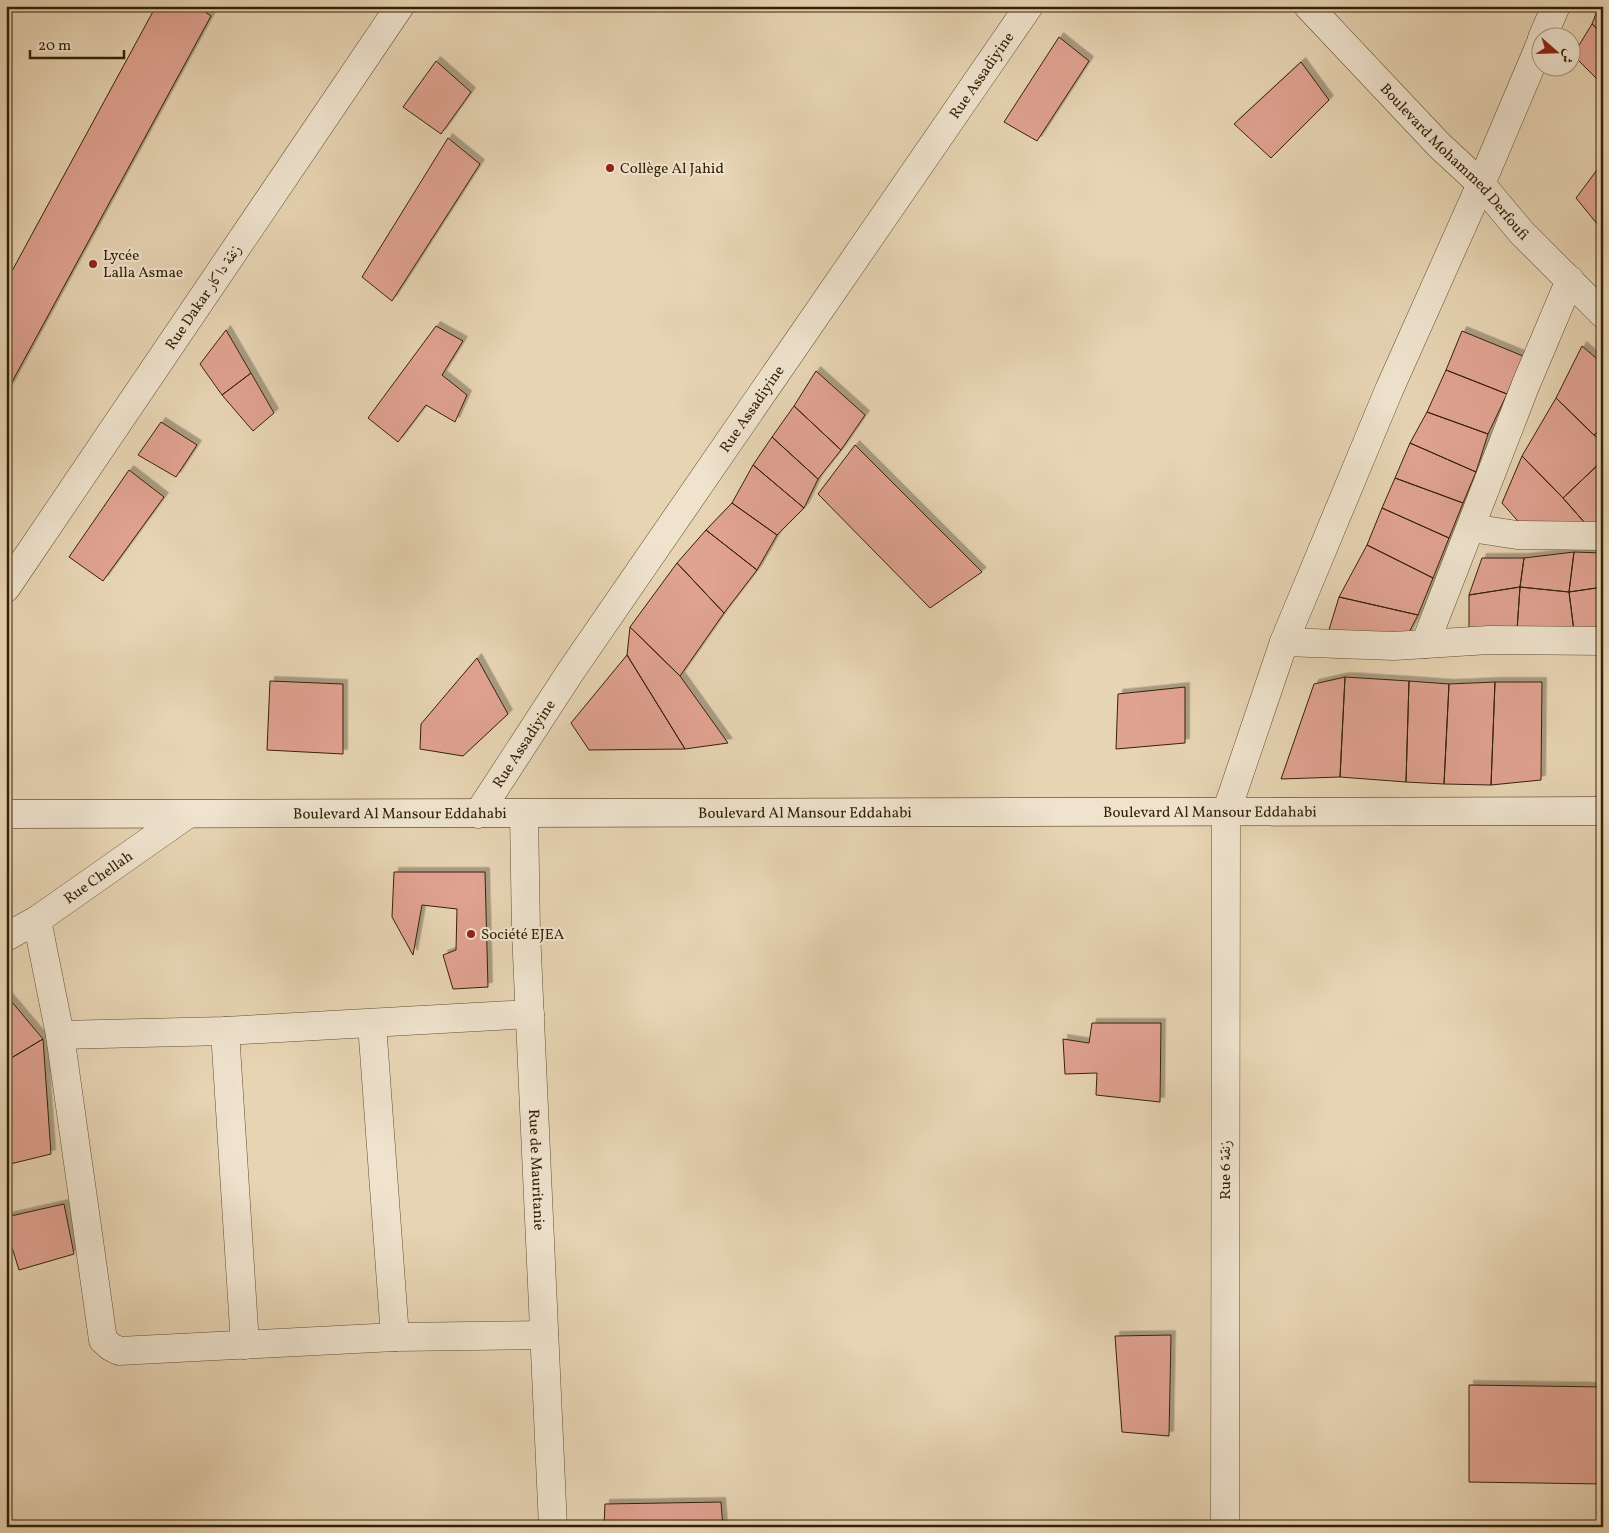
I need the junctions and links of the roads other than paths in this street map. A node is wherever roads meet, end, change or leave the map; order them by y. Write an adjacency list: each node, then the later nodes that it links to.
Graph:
1 (400, 6): 12 (street, Rue Dakar زنقة داكار)
2 (1029, 6): 20 (street, Rue Assadiyine)
3 (1308, 6): 7 (street, Boulevard Mohammed Derfoufi)
4 (1556, 6): 5 (street, Rue 6 زنقة)
5 (1547, 28)
6 (1532, 63): 7 (street, Rue 6 زنقة)
7 (1481, 184): 8 (street, Boulevard Mohammed Derfoufi); 14 (street, Rue 6 زنقة)
8 (1570, 280): 9 (street, Boulevard Mohammed Derfoufi); 10 (street)
9 (1603, 314)
10 (1471, 528): 11 (street); 15 (street)
11 (1603, 536)
12 (6, 588)
13 (1603, 641): 15 (street)
14 (1284, 642): 15 (street); 17 (street, Rue 6 زنقة)
15 (1425, 644)
16 (1603, 812): 17 (street, Boulevard Al Mansour Eddahabi)
17 (1226, 813): 21 (street, Boulevard Al Mansour Eddahabi); 32 (street, Rue 6 زنقة)
18 (6, 814): 19 (street, Boulevard Al Mansour Eddahabi)
19 (188, 814): 20 (street, Boulevard Al Mansour Eddahabi); 22 (street, Rue Chellah)
20 (478, 814): 21 (street, Boulevard Al Mansour Eddahabi)
21 (524, 814): 24 (street, Rue de Mauritanie)
22 (37, 920): 23 (street, Rue Chellah); 27 (street)
23 (6, 937)
24 (530, 1014): 25 (street); 28 (street, Rue de Mauritanie)
25 (372, 1024): 26 (street); 29 (street)
26 (225, 1031): 27 (street); 30 (street)
27 (60, 1036): 30 (street)
28 (544, 1335): 29 (street); 31 (street, Rue de Mauritanie)
29 (394, 1337): 30 (street)
30 (245, 1345)
31 (553, 1527)
32 (1225, 1527)

